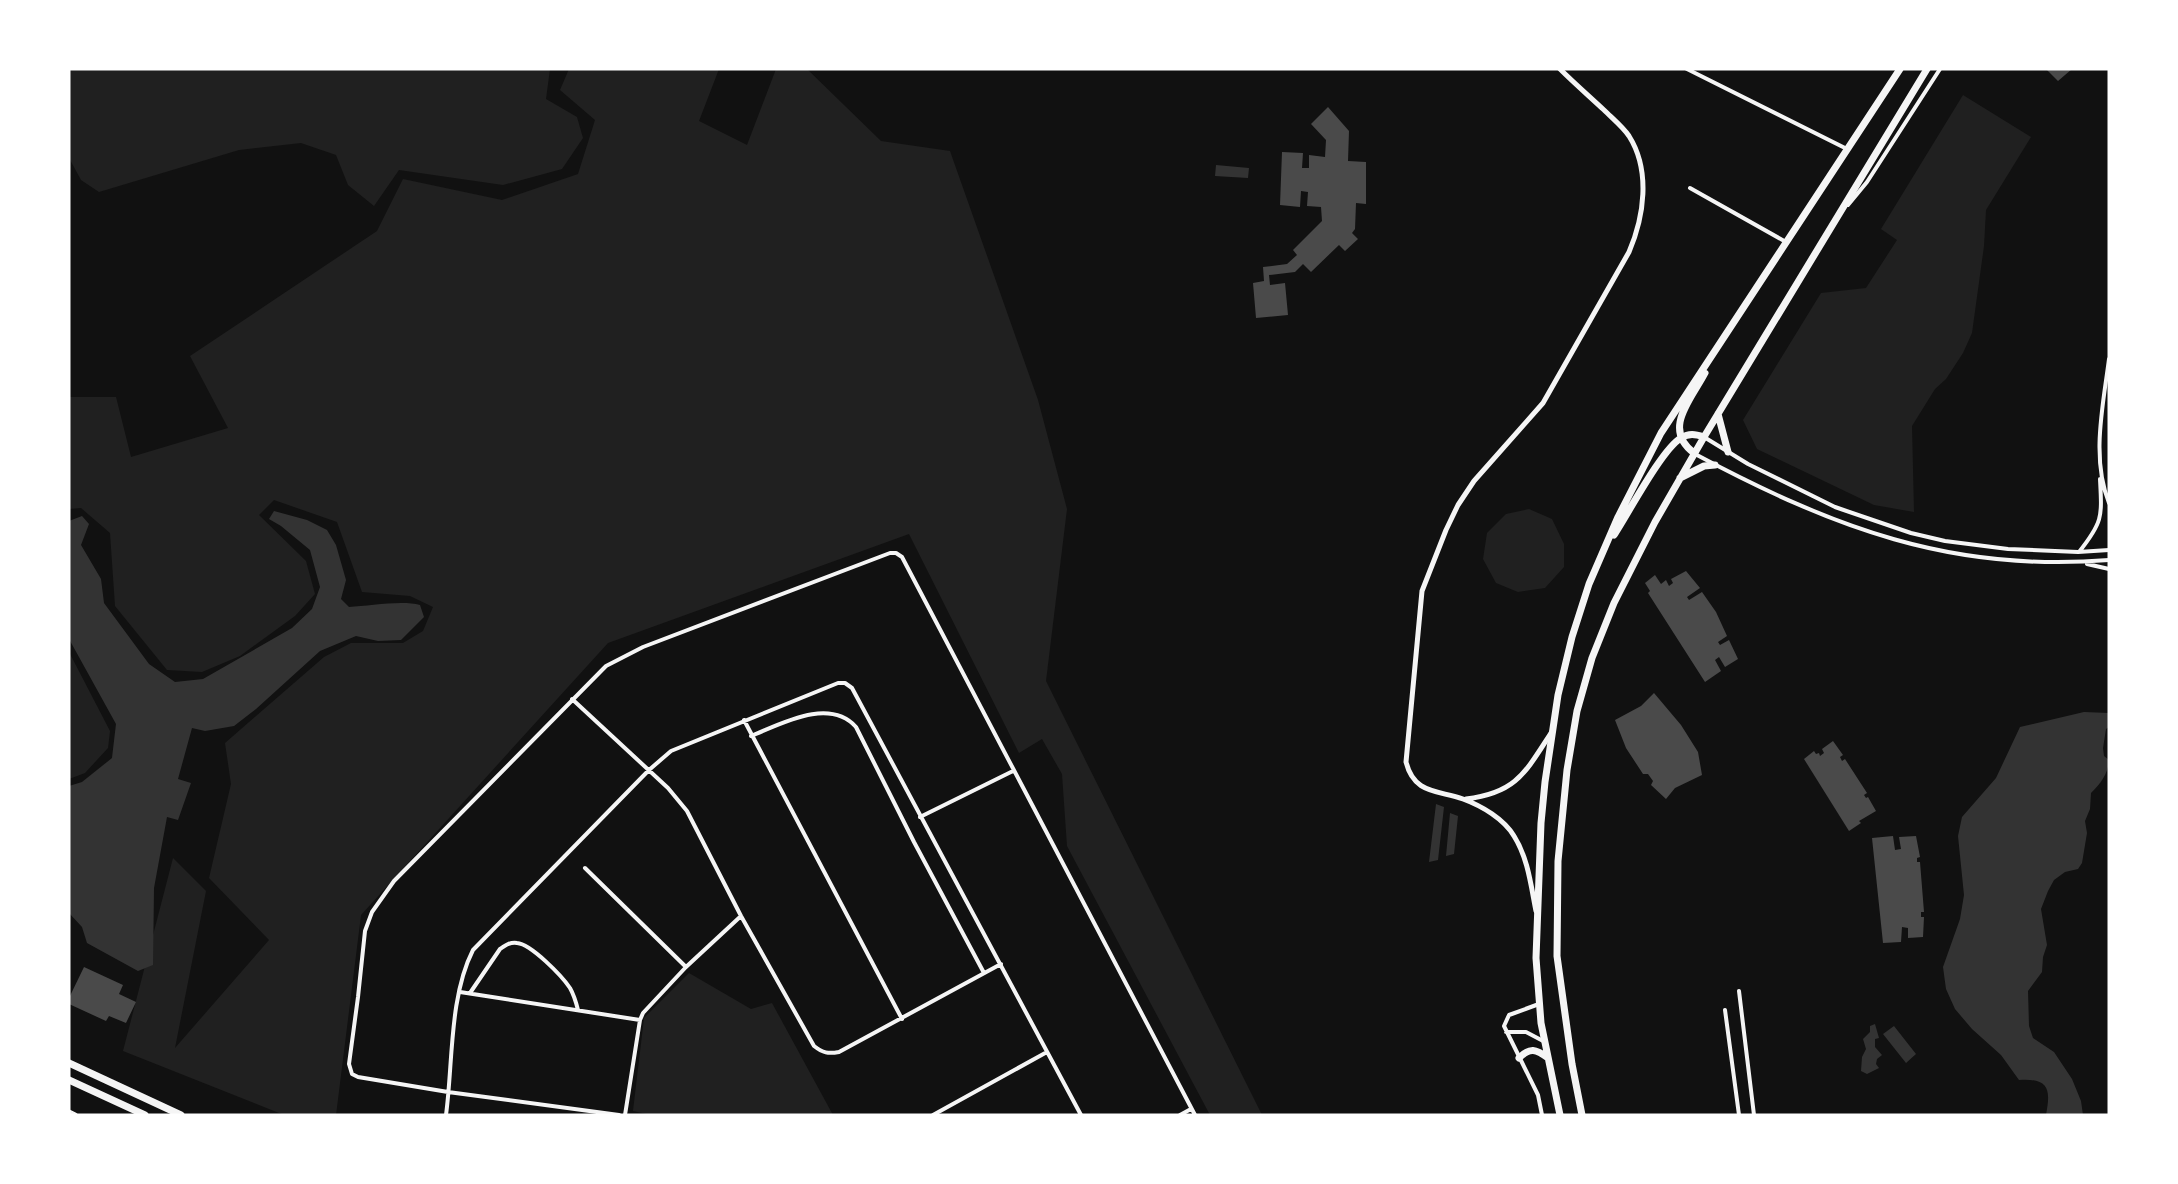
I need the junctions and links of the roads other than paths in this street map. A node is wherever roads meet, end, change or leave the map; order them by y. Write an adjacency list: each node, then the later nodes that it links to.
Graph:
1 (1560, 69): 33 (street)
2 (1686, 69): 6 (street)
3 (1900, 69): 6 (highway)
4 (1927, 69): 8 (highway)
5 (1940, 69): 8 (street)
6 (1848, 150): 9 (highway)
7 (1690, 188): 9 (street)
8 (1839, 215): 12 (highway)
9 (1786, 242): 10 (highway)
10 (1731, 326): 14 (highway); 23 (highway)
11 (2109, 359): 18 (street)
12 (1718, 414): 13 (highway); 15 (highway)
13 (1704, 437): 14 (highway); 15 (street); 16 (highway)
14 (1680, 438): 16 (highway); 23 (highway)
15 (1728, 452): 22 (street)
16 (1694, 453): 17 (street); 19 (highway)
17 (1715, 465): 19 (highway); 25 (street)
18 (2100, 471): 20 (street); 22 (street)
19 (1680, 478): 71 (highway)
20 (2109, 503)
21 (2109, 550): 22 (street)
22 (2078, 552)
23 (1603, 553): 29 (highway)
24 (2109, 560): 25 (street)
25 (2080, 562): 26 (street)
26 (2109, 569)
27 (572, 699): 31 (street); 32 (street); 56 (street)
28 (744, 720): 30 (street); 31 (street); 34 (street)
29 (1553, 730): 33 (street); 36 (highway)
30 (752, 736): 40 (street); 47 (street)
31 (649, 771): 37 (street); 42 (street)
32 (1013, 771): 34 (street); 57 (street)
33 (1464, 800): 36 (street)
34 (920, 817): 38 (street)
35 (585, 868): 39 (street)
36 (1537, 915): 44 (highway)
37 (741, 916): 39 (street); 47 (street)
38 (1001, 964): 40 (street); 51 (street)
39 (686, 967): 48 (street)
40 (984, 973): 47 (street)
41 (1739, 991): 73 (street)
42 (460, 992): 43 (street); 56 (street)
43 (470, 993): 45 (street); 45 (street)
44 (1539, 1004): 49 (street); 50 (highway)
45 (578, 1010): 48 (street)
46 (1725, 1010): 72 (street)
47 (902, 1019)
48 (640, 1020): 64 (street)
49 (1506, 1032): 50 (street); 52 (street)
50 (1545, 1042): 53 (highway)
51 (1047, 1052): 65 (street); 66 (street)
52 (1519, 1058): 53 (highway); 69 (street)
53 (1548, 1058): 70 (highway)
54 (69, 1063): 61 (highway)
55 (69, 1080): 60 (highway)
56 (448, 1092): 62 (street); 63 (street)
57 (1191, 1109): 67 (street); 68 (street)
58 (69, 1112): 59 (street)
59 (75, 1115)
60 (145, 1115)
61 (181, 1115)
62 (446, 1115)
63 (619, 1115)
64 (626, 1115)
65 (933, 1115)
66 (1081, 1115)
67 (1180, 1115)
68 (1195, 1115)
69 (1542, 1115)
70 (1560, 1115)
71 (1582, 1115)
72 (1739, 1115)
73 (1754, 1115)

